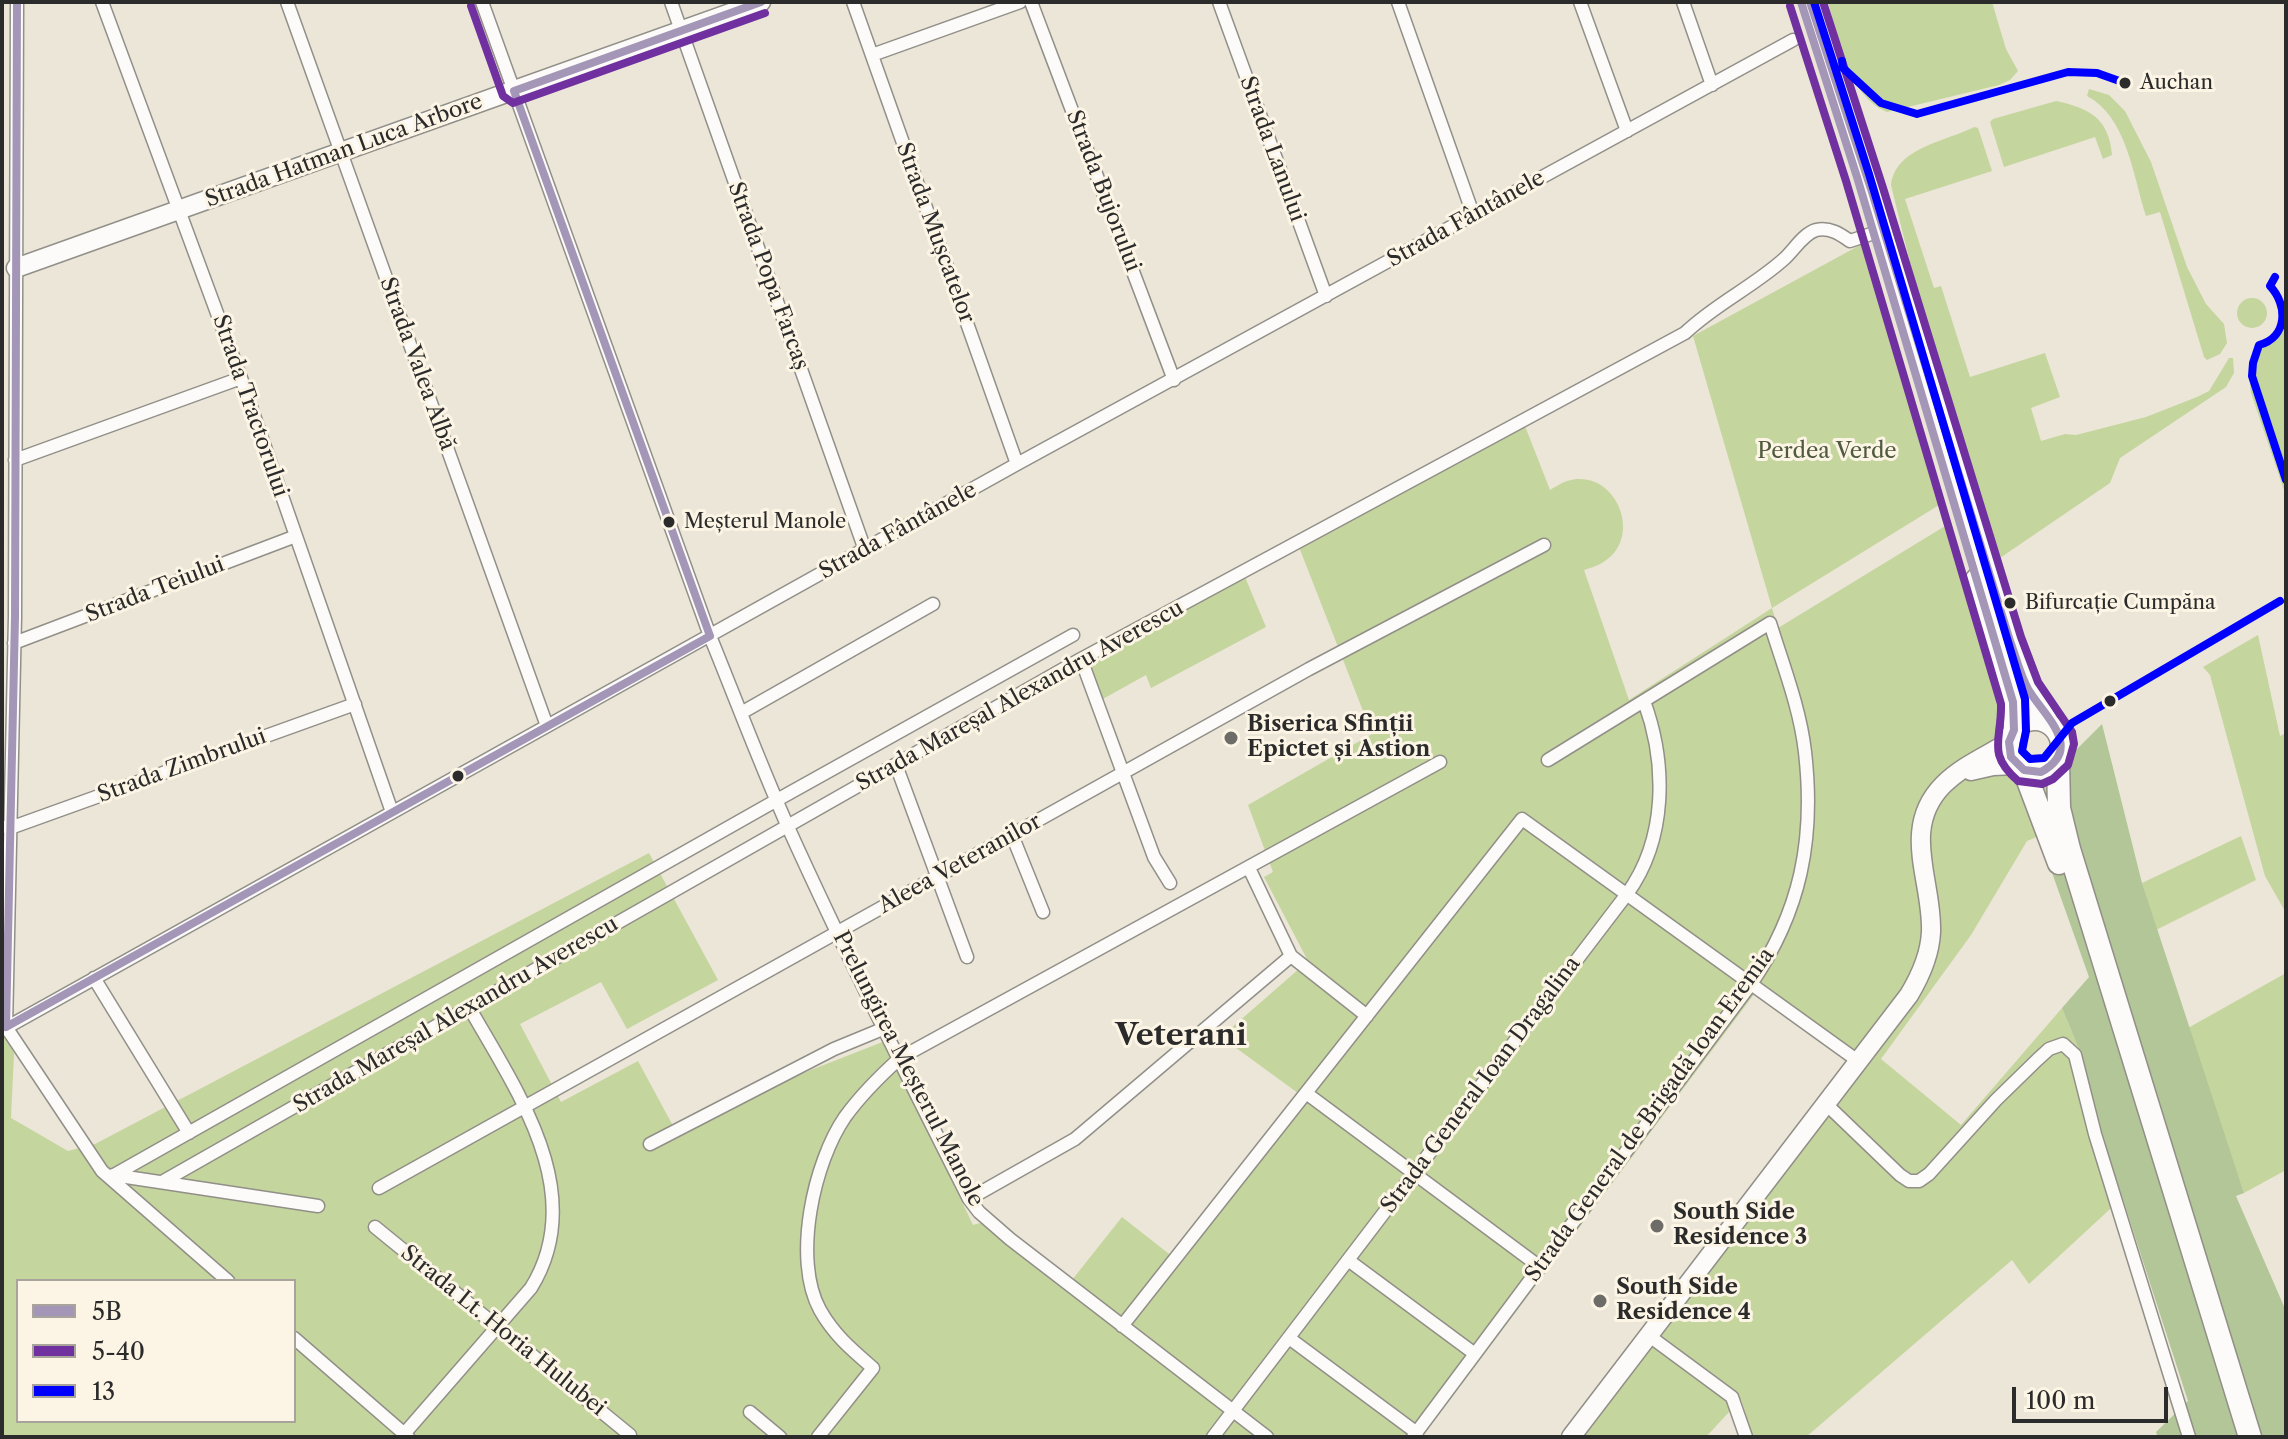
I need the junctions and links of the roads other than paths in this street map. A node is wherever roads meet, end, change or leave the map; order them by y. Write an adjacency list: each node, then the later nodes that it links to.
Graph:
1 (17, 2): 20 (street)
2 (102, 2): 25 (street, Strada Tractorului)
3 (287, 2): 24 (street, Strada Valea Albă)
4 (482, 2): 22 (street, Prelungirea Meșterul Manole)
5 (671, 2): 16 (street, Strada Popa Farcaș)
6 (761, 2): 16 (main road, Strada Hatman Luca Arbore)
7 (853, 2): 18 (street, Strada Mușcatelor)
8 (1020, 2): 18 (street)
9 (1031, 2): 31 (street, Strada Bujorului)
10 (1219, 2): 29 (street, Strada Lanului)
11 (1398, 2): 26 (street)
12 (1580, 2): 23 (street)
13 (1683, 2): 21 (street)
14 (1801, 2): 27 (main road)
15 (1810, 2): 45 (main road)
16 (681, 30): 22 (main road, Strada Hatman Luca Arbore); 36 (street, Strada Popa Farcaș)
17 (1793, 40): 21 (street, Strada Fântânele)
18 (872, 55): 33 (street, Strada Mușcatelor)
19 (2, 66): 20 (street)
20 (16, 66): 28 (street)
21 (1712, 85): 23 (street, Strada Fântânele)
22 (514, 91): 24 (main road, Strada Hatman Luca Arbore); 39 (street, Prelungirea Meșterul Manole)
23 (1627, 131): 26 (street, Strada Fântânele)
24 (341, 152): 25 (main road, Strada Hatman Luca Arbore); 46 (street, Strada Valea Albă)
25 (181, 210): 28 (main road, Strada Hatman Luca Arbore); 30 (street, Strada Tractorului)
26 (1473, 214): 29 (street, Strada Fântânele)
27 (1874, 233): 41 (street, Strada Mareșal Alexandru Averescu); 47 (main road)
28 (16, 268): 32 (street)
29 (1326, 296): 31 (street, Strada Fântânele)
30 (241, 378): 32 (street); 34 (street, Strada Tractorului)
31 (1174, 380): 33 (street, Strada Fântânele)
32 (15, 460): 40 (street)
33 (1017, 464): 36 (street, Strada Fântânele)
34 (296, 536): 40 (street, Strada Teiului); 43 (street, Strada Tractorului)
35 (1544, 545): 53 (street, Aleea Veteranilor)
36 (865, 550): 39 (street, Strada Fântânele)
37 (933, 604): 44 (street)
38 (1073, 635): 55 (street, Strada Mareșal Alexandru Averescu)
39 (710, 636): 44 (street, Prelungirea Meșterul Manole); 46 (street, Strada Fântânele)
40 (10, 652): 58 (street)
41 (1081, 659): 51 (street, Strada Mareșal Alexandru Averescu); 53 (street)
42 (1644, 701): 48 (street); 63 (street, Strada General Ioan Dragalina); 69 (street, Strada General de Brigadă Ioan Eremia)
43 (355, 704): 56 (street, Strada Tractorului); 58 (street, Strada Zimbrului)
44 (741, 713): 55 (street, Prelungirea Meșterul Manole)
45 (2048, 722): 47 (main road); 49 (main road)
46 (547, 726): 56 (street, Strada Fântânele)
47 (2012, 736): 52 (main road); 54 (main road)
48 (1548, 760)
49 (2058, 760): 52 (main road); 110 (highway)
50 (1440, 762): 60 (street)
51 (896, 765): 57 (street, Strada Mareșal Alexandru Averescu); 61 (street)
52 (2021, 768): 54 (main road); 109 (highway)
53 (1123, 773): 59 (street, Aleea Veteranilor); 62 (street)
54 (1956, 773): 75 (main road)
55 (777, 800): 57 (street, Prelungirea Meșterul Manole); 79 (street, Strada Mareșal Alexandru Averescu)
56 (392, 812): 68 (street, Strada Fântânele)
57 (787, 825): 65 (street, Prelungirea Meșterul Manole); 70 (street, Strada Mareșal Alexandru Averescu)
58 (6, 828): 72 (street)
59 (1012, 835): 61 (street, Aleea Veteranilor); 64 (street)
60 (1249, 868): 66 (street); 74 (street)
61 (938, 877): 65 (street, Aleea Veteranilor); 67 (street)
62 (1170, 883)
63 (1627, 894): 69 (street); 71 (street); 82 (street, Strada General Ioan Dragalina)
64 (1043, 912)
65 (837, 932): 73 (street, Prelungirea Meșterul Manole); 78 (street, Aleea Veteranilor)
66 (1291, 956): 71 (street); 85 (street)
67 (967, 957)
68 (94, 978): 72 (street, Strada Fântânele); 79 (street)
69 (1751, 984): 75 (street); 89 (street, Strada General de Brigadă Ioan Eremia)
70 (469, 1007): 78 (street); 83 (street, Strada Mareșal Alexandru Averescu)
71 (1367, 1016): 76 (street)
72 (4, 1028): 81 (street)
73 (885, 1028): 74 (street, Prelungirea Meșterul Manole); 80 (street)
74 (900, 1058): 85 (street, Prelungirea Meșterul Manole); 103 (street)
75 (1858, 1061): 77 (main road)
76 (1306, 1093): 82 (street); 91 (street)
77 (1825, 1103): 93 (main road); 108 (street)
78 (526, 1106): 84 (street, Aleea Veteranilor); 92 (street)
79 (189, 1133): 81 (street, Strada Mareșal Alexandru Averescu)
80 (650, 1144)
81 (108, 1173): 83 (street); 90 (street)
82 (1414, 1173): 88 (street, Strada General Ioan Dragalina); 89 (street)
83 (162, 1182): 86 (street)
84 (379, 1188)
85 (969, 1199): 91 (street, Prelungirea Meșterul Manole)
86 (318, 1206)
87 (375, 1227): 92 (street, Strada Lt. Horia Hulubei)
88 (1348, 1260): 94 (street, Strada General Ioan Dragalina); 96 (street)
89 (1540, 1267): 96 (street, Strada General de Brigadă Ioan Eremia)
90 (226, 1279)
91 (1122, 1326): 97 (street, Prelungirea Meșterul Manole)
92 (498, 1327): 99 (street, Strada Lt. Horia Hulubei); 101 (street)
93 (1648, 1335): 106 (main road); 107 (street)
94 (1289, 1338): 97 (street, Strada General Ioan Dragalina); 100 (street)
95 (296, 1340): 101 (street)
96 (1475, 1354): 100 (street, Strada General de Brigadă Ioan Eremia)
97 (1233, 1411): 104 (street, Strada General Ioan Dragalina); 105 (street, Prelungirea Meșterul Manole)
98 (750, 1412): 102 (street)
99 (630, 1435)
100 (1415, 1435)
101 (406, 1436)
102 (780, 1437)
103 (818, 1437)
104 (1213, 1437)
105 (1267, 1437)
106 (1571, 1437)
107 (1746, 1437)
108 (2189, 1437)
109 (2238, 1437)
110 (2250, 1437)

